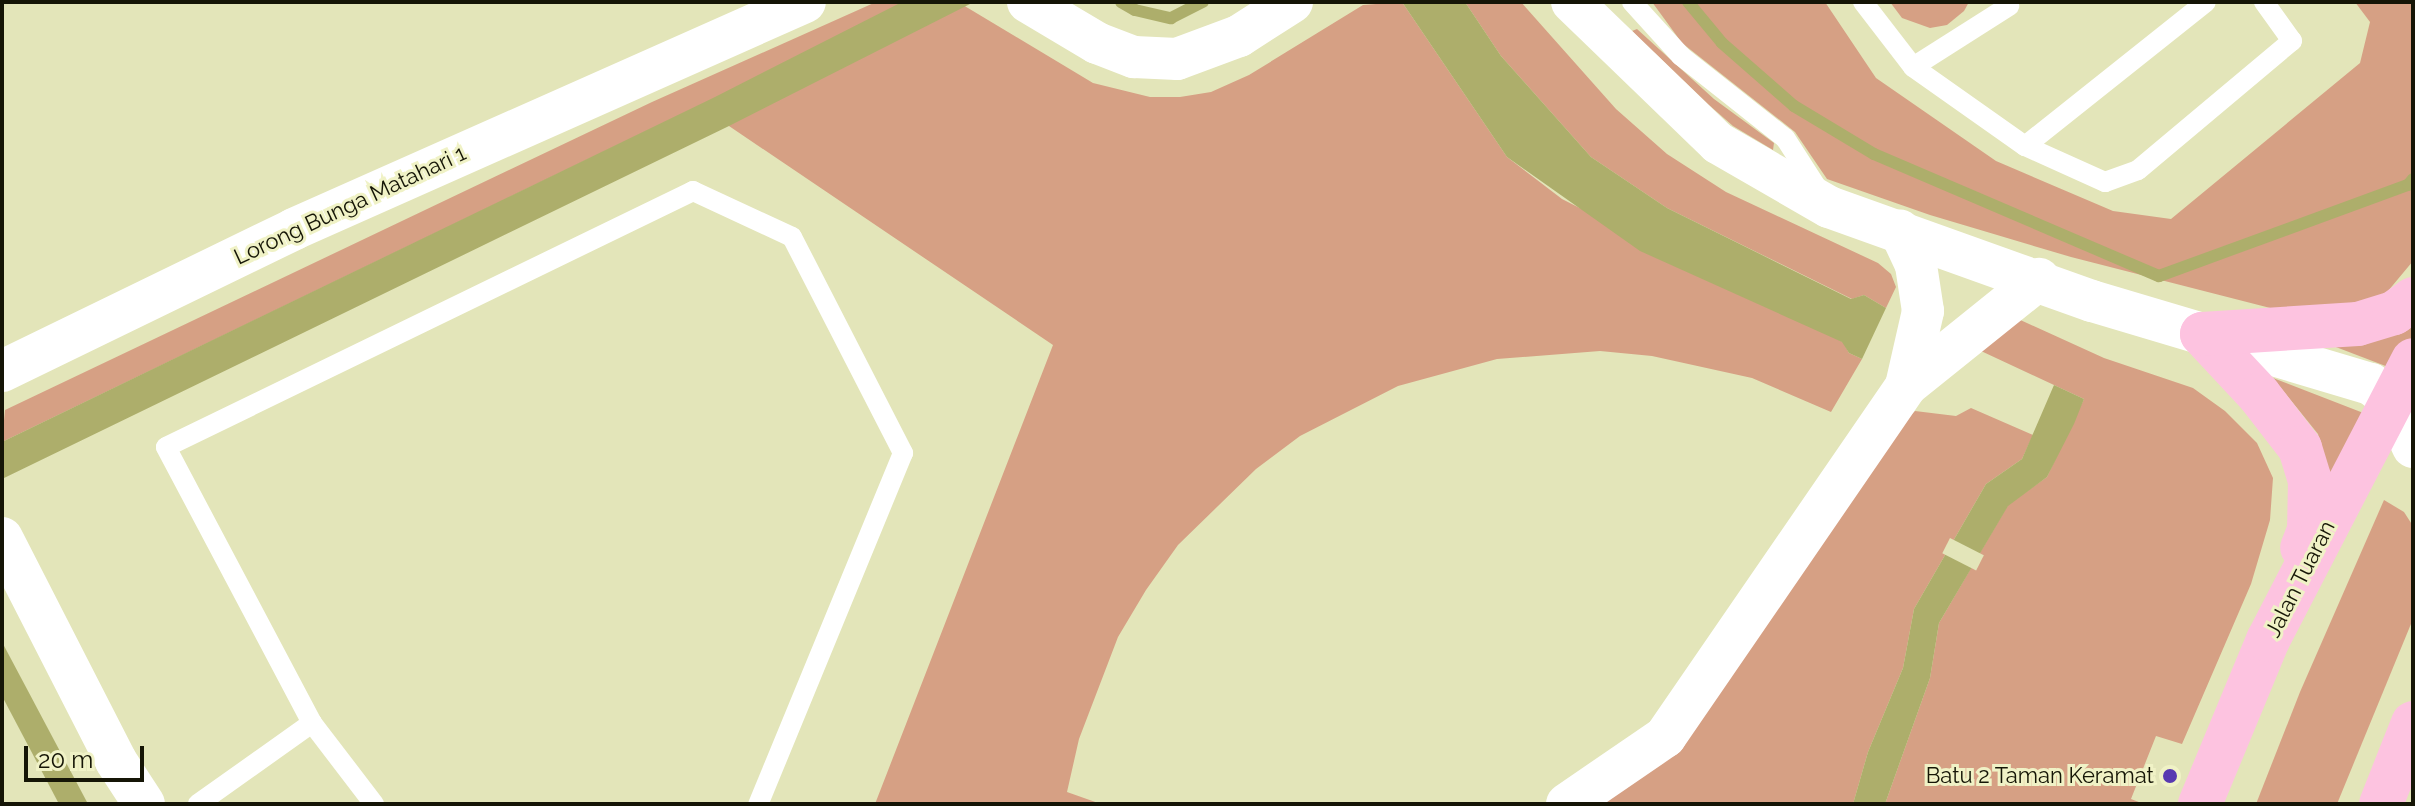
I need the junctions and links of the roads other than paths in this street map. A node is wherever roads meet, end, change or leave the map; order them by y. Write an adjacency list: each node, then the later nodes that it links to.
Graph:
1 (729, 2): 11 (street)
2 (805, 2): 11 (street, Lorong Bunga Matahari 1)
3 (1028, 2): 4 (street)
4 (1292, 2)
5 (1572, 2): 14 (street)
6 (1632, 2): 14 (lane)
7 (1863, 2): 12 (lane)
8 (2206, 2): 13 (lane)
9 (2264, 2): 13 (lane)
10 (2010, 3): 12 (lane)
11 (701, 47): 20 (street, Lorong Bunga Matahari 1)
12 (1913, 67): 13 (lane)
13 (2025, 146)
14 (1829, 207): 15 (street)
15 (1900, 231): 16 (street); 21 (street)
16 (2039, 279): 18 (street); 21 (street)
17 (2413, 299): 18 (main road)
18 (2202, 334): 22 (street); 25 (main road)
19 (2413, 360): 22 (main road, Jalan Tuaran)
20 (2, 371)
21 (1906, 386): 32 (street)
22 (2391, 400): 23 (street); 25 (main road, Jalan Tuaran)
23 (2413, 447)
24 (2, 538): 28 (street)
25 (2268, 640): 33 (main road, Jalan Tuaran)
26 (312, 723): 29 (lane); 30 (lane); 31 (lane)
27 (2413, 723): 34 (main road)
28 (144, 804)
29 (198, 804)
30 (374, 804)
31 (758, 804)
32 (1567, 804)
33 (2200, 804)
34 (2381, 804)

